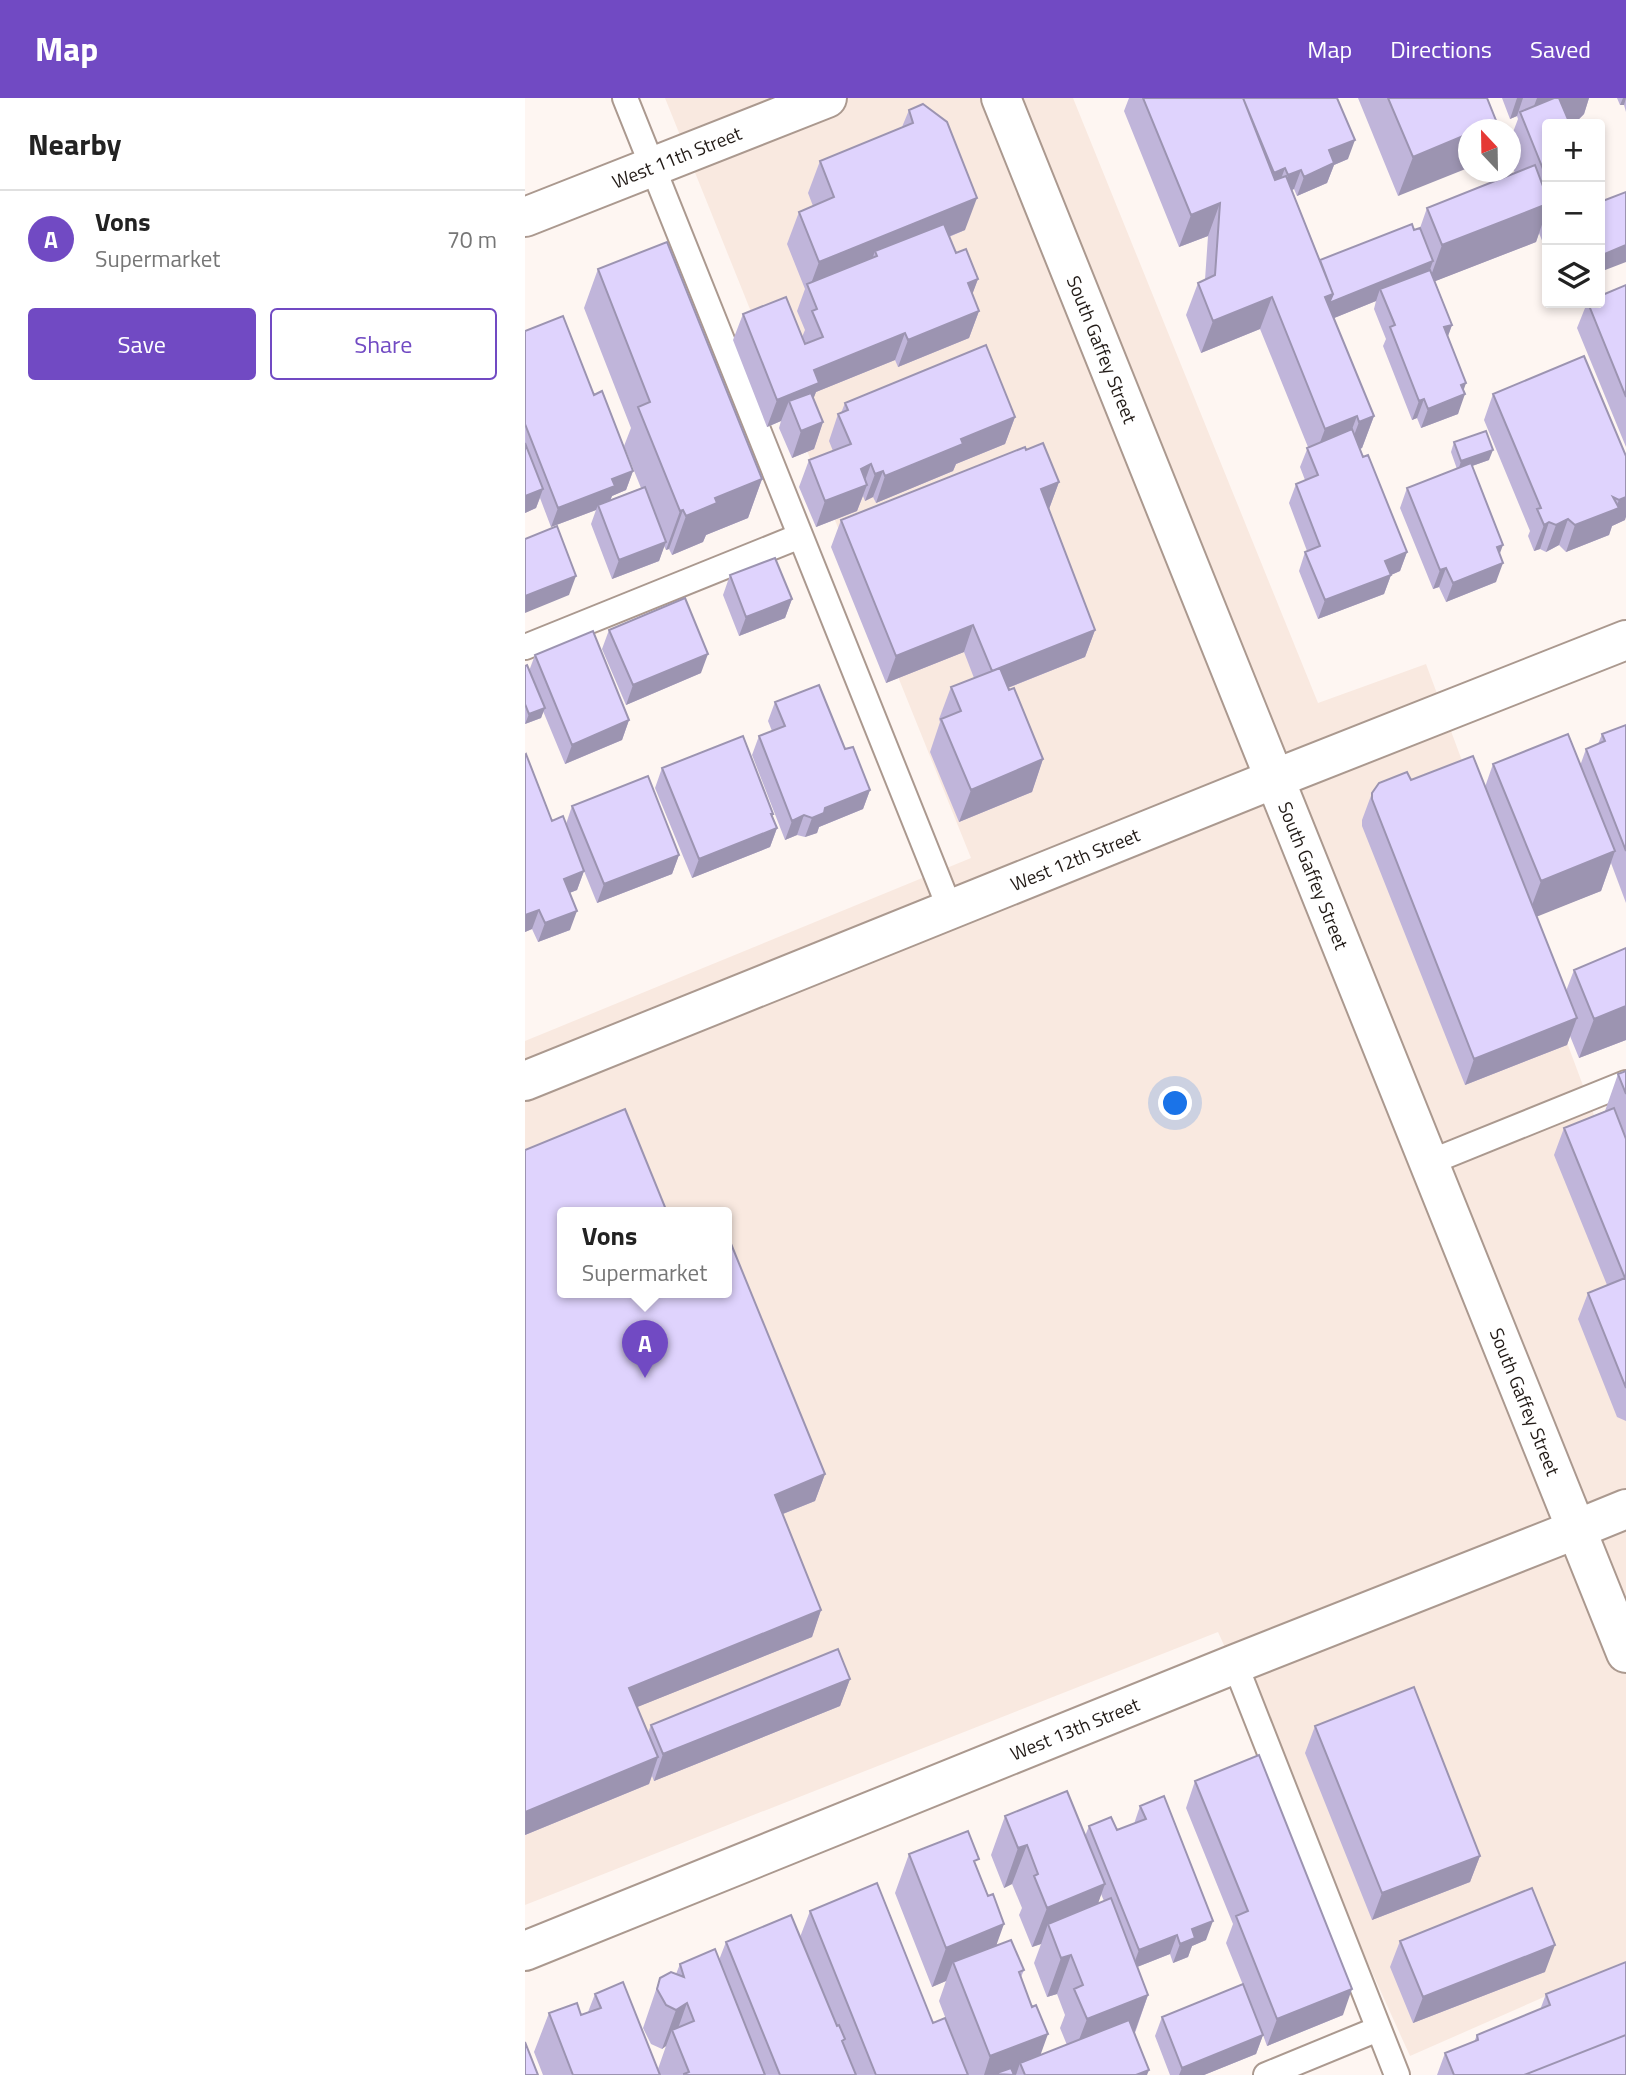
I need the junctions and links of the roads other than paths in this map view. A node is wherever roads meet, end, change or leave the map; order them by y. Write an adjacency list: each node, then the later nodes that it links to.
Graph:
1 (625, 98): 4 (lane)
2 (827, 98): 4 (main road, West 11th Street)
3 (1001, 98): 9 (main road, South Gaffey Street)
4 (653, 167): 5 (main road, West 11th Street); 6 (lane)
5 (525, 217)
6 (800, 536): 8 (lane); 10 (lane)
7 (1626, 640): 9 (main road, West 12th Street)
8 (525, 647)
9 (1274, 779): 10 (main road, West 12th Street); 13 (main road, South Gaffey Street)
10 (950, 909): 11 (main road, West 12th Street)
11 (525, 1081)
12 (1626, 1083): 13 (lane)
13 (1428, 1163): 15 (main road, South Gaffey Street)
14 (1626, 1509): 15 (main road, West 13th Street)
15 (1577, 1529): 16 (main road, South Gaffey Street); 17 (main road, West 13th Street)
16 (1626, 1653)
17 (1235, 1664): 18 (main road, West 13th Street); 19 (lane)
18 (525, 1951)
19 (1378, 2029): 20 (lane); 21 (lane)
20 (1266, 2075)
21 (1397, 2075)

